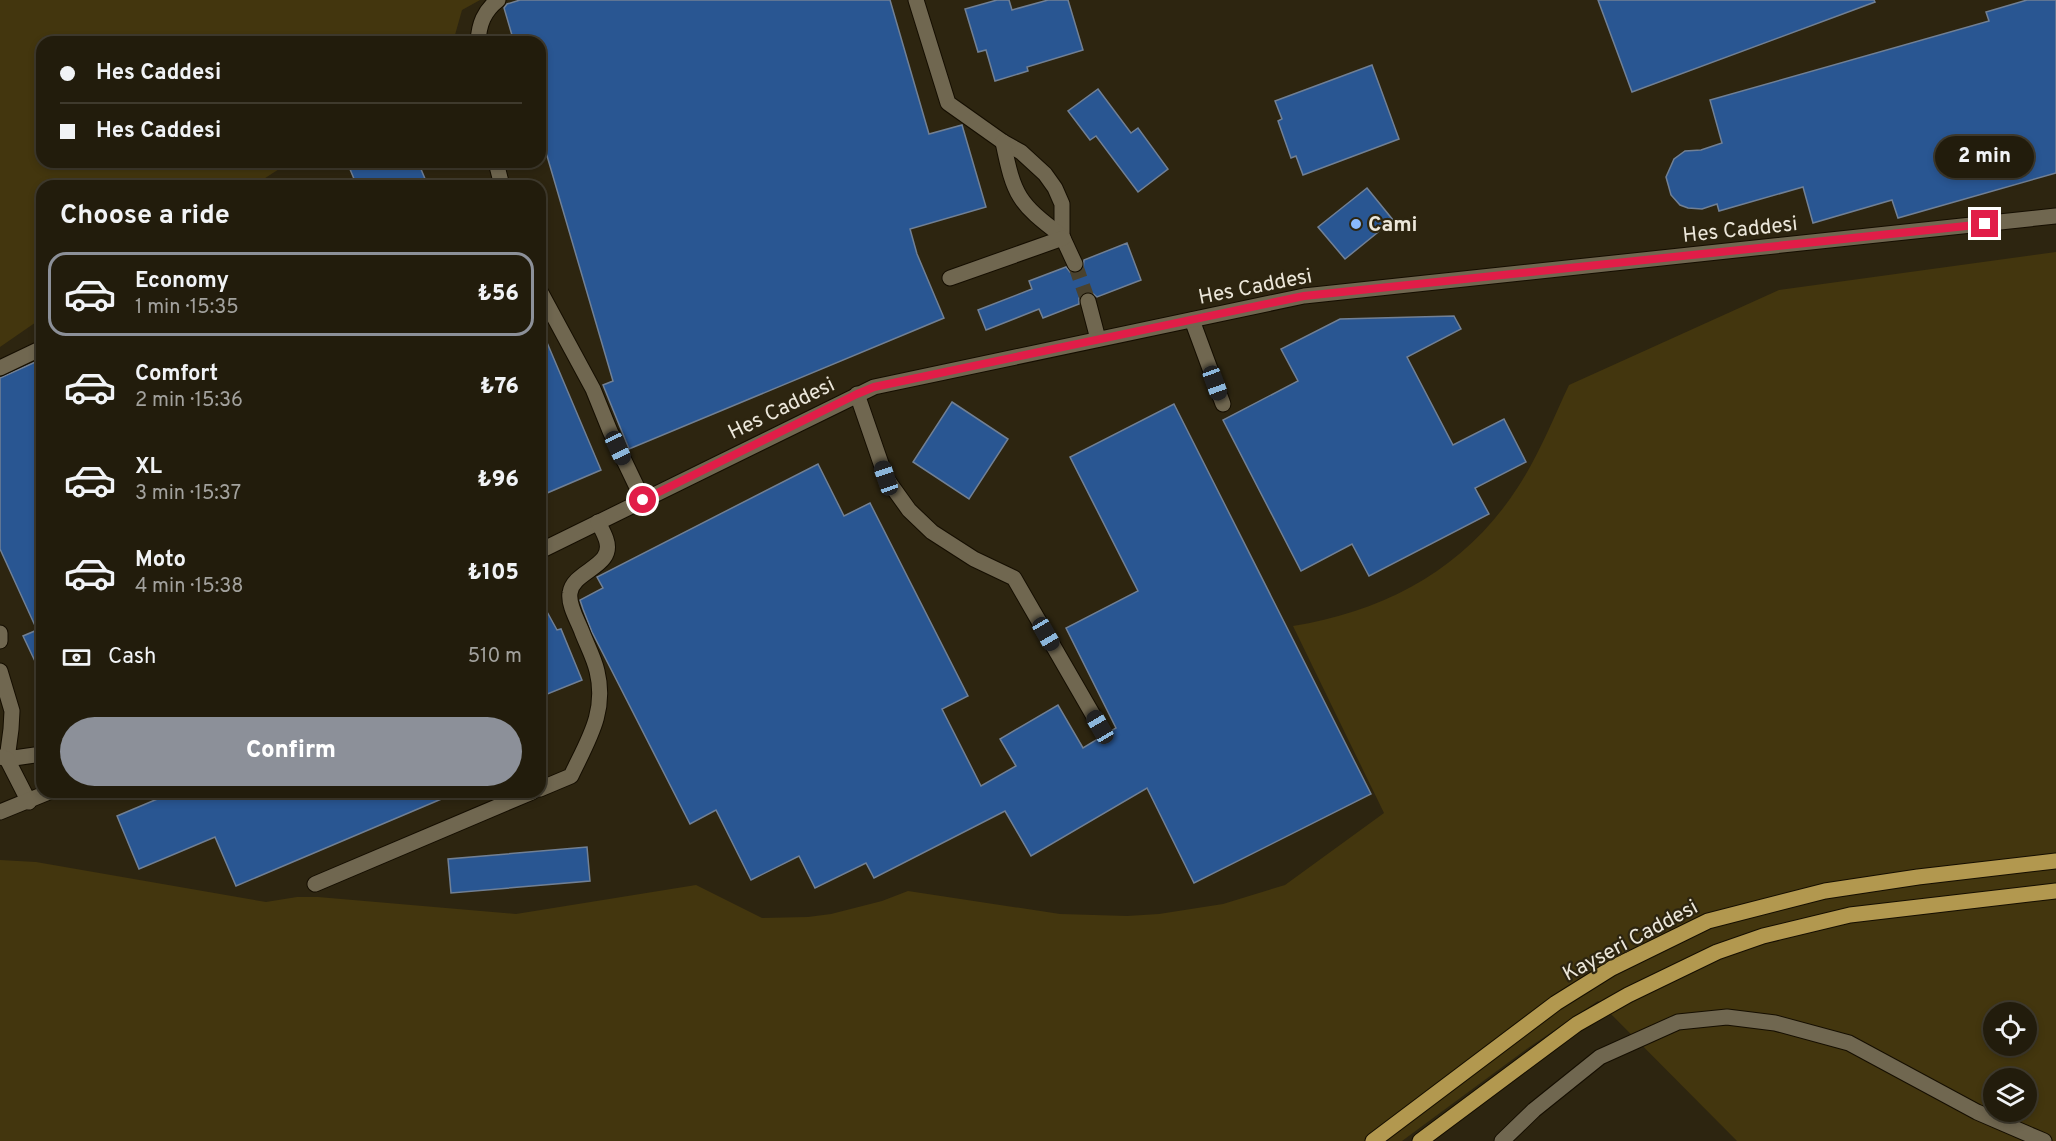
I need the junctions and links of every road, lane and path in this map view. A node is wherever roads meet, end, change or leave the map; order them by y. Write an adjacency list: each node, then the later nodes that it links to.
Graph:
1 (498, 0): 3 (street)
2 (916, 0): 4 (street)
3 (478, 36)
4 (1004, 142): 6 (street); 6 (street)
5 (2056, 216): 11 (street, Hes Caddesi)
6 (1063, 237): 7 (street); 8 (street)
7 (1075, 264)
8 (950, 278)
9 (1088, 301): 12 (street)
10 (546, 302): 17 (street)
11 (1192, 320): 12 (street, Hes Caddesi); 16 (street)
12 (1098, 339): 15 (street, Hes Caddesi)
13 (36, 351): 14 (street)
14 (0, 368)
15 (857, 394): 17 (street, Hes Caddesi); 23 (street)
16 (1223, 404)
17 (643, 500): 18 (street, Hes Caddesi)
18 (598, 522): 19 (street, Hes Caddesi); 26 (street)
19 (546, 548)
20 (0, 633): 21 (street)
21 (0, 641)
22 (0, 671): 25 (street)
23 (1100, 727)
24 (36, 755): 25 (street)
25 (4, 758): 29 (street)
26 (546, 786)
27 (37, 798): 29 (street)
28 (518, 798): 32 (street)
29 (29, 802): 30 (street)
30 (0, 812)
31 (2056, 861): 34 (main road, Kayseri Caddesi)
32 (315, 884)
33 (2056, 891): 35 (main road)
34 (1373, 1141)
35 (1420, 1141)
36 (1502, 1141): 37 (street)
37 (2044, 1141)

